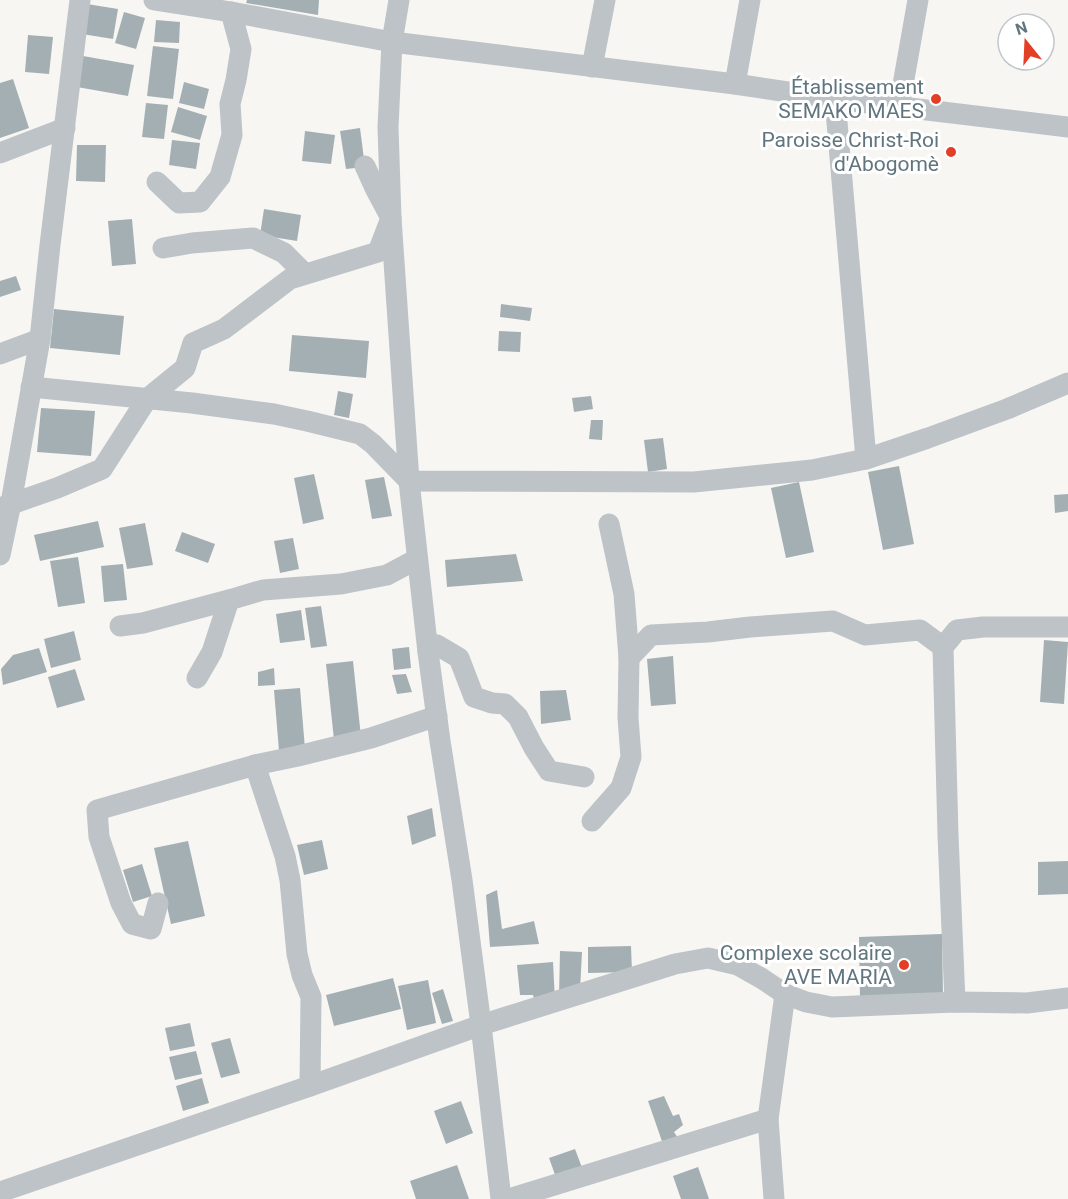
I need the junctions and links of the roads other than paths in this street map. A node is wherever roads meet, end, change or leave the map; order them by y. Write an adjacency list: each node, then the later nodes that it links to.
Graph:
1 (80, 0): 13 (street)
2 (154, 0): 7 (street)
3 (399, 0): 8 (street)
4 (605, 0): 9 (street)
5 (750, 0): 10 (street)
6 (918, 0): 12 (street)
7 (231, 12): 8 (street); 17 (street)
8 (392, 42): 9 (street); 18 (street)
9 (592, 67): 10 (street)
10 (735, 84): 11 (street)
11 (835, 99): 12 (street); 26 (street)
12 (899, 106): 14 (street)
13 (65, 128): 15 (street); 21 (street)
14 (1068, 128)
15 (0, 153)
16 (365, 166): 18 (street)
17 (157, 182)
18 (392, 218): 20 (street); 27 (street)
19 (163, 248): 20 (street)
20 (304, 274): 25 (street)
21 (40, 339): 22 (street); 24 (street)
22 (0, 354)
23 (1068, 383): 26 (street)
24 (31, 387): 25 (street); 28 (street)
25 (147, 399): 27 (street); 28 (street)
26 (866, 459): 27 (street)
27 (409, 481): 31 (street)
28 (5, 506): 30 (street)
29 (609, 524): 37 (street)
30 (0, 555)
31 (417, 559): 32 (street); 36 (street)
32 (229, 600): 33 (street); 38 (street)
33 (120, 626)
34 (1068, 627): 35 (street)
35 (943, 647): 37 (street); 46 (street)
36 (428, 652): 39 (street); 41 (street)
37 (629, 658): 42 (street)
38 (197, 678)
39 (437, 716): 40 (street); 47 (street)
40 (255, 765): 43 (street); 48 (street)
41 (584, 777)
42 (592, 821)
43 (158, 903)
44 (785, 994): 46 (street); 47 (street); 49 (street)
45 (1068, 998): 46 (street)
46 (955, 1002)
47 (481, 1025): 48 (street); 52 (street)
48 (310, 1086): 50 (street)
49 (768, 1119): 53 (street); 54 (street)
50 (28, 1191): 51 (street)
51 (0, 1192)
52 (501, 1199)
53 (509, 1199)
54 (774, 1199)

